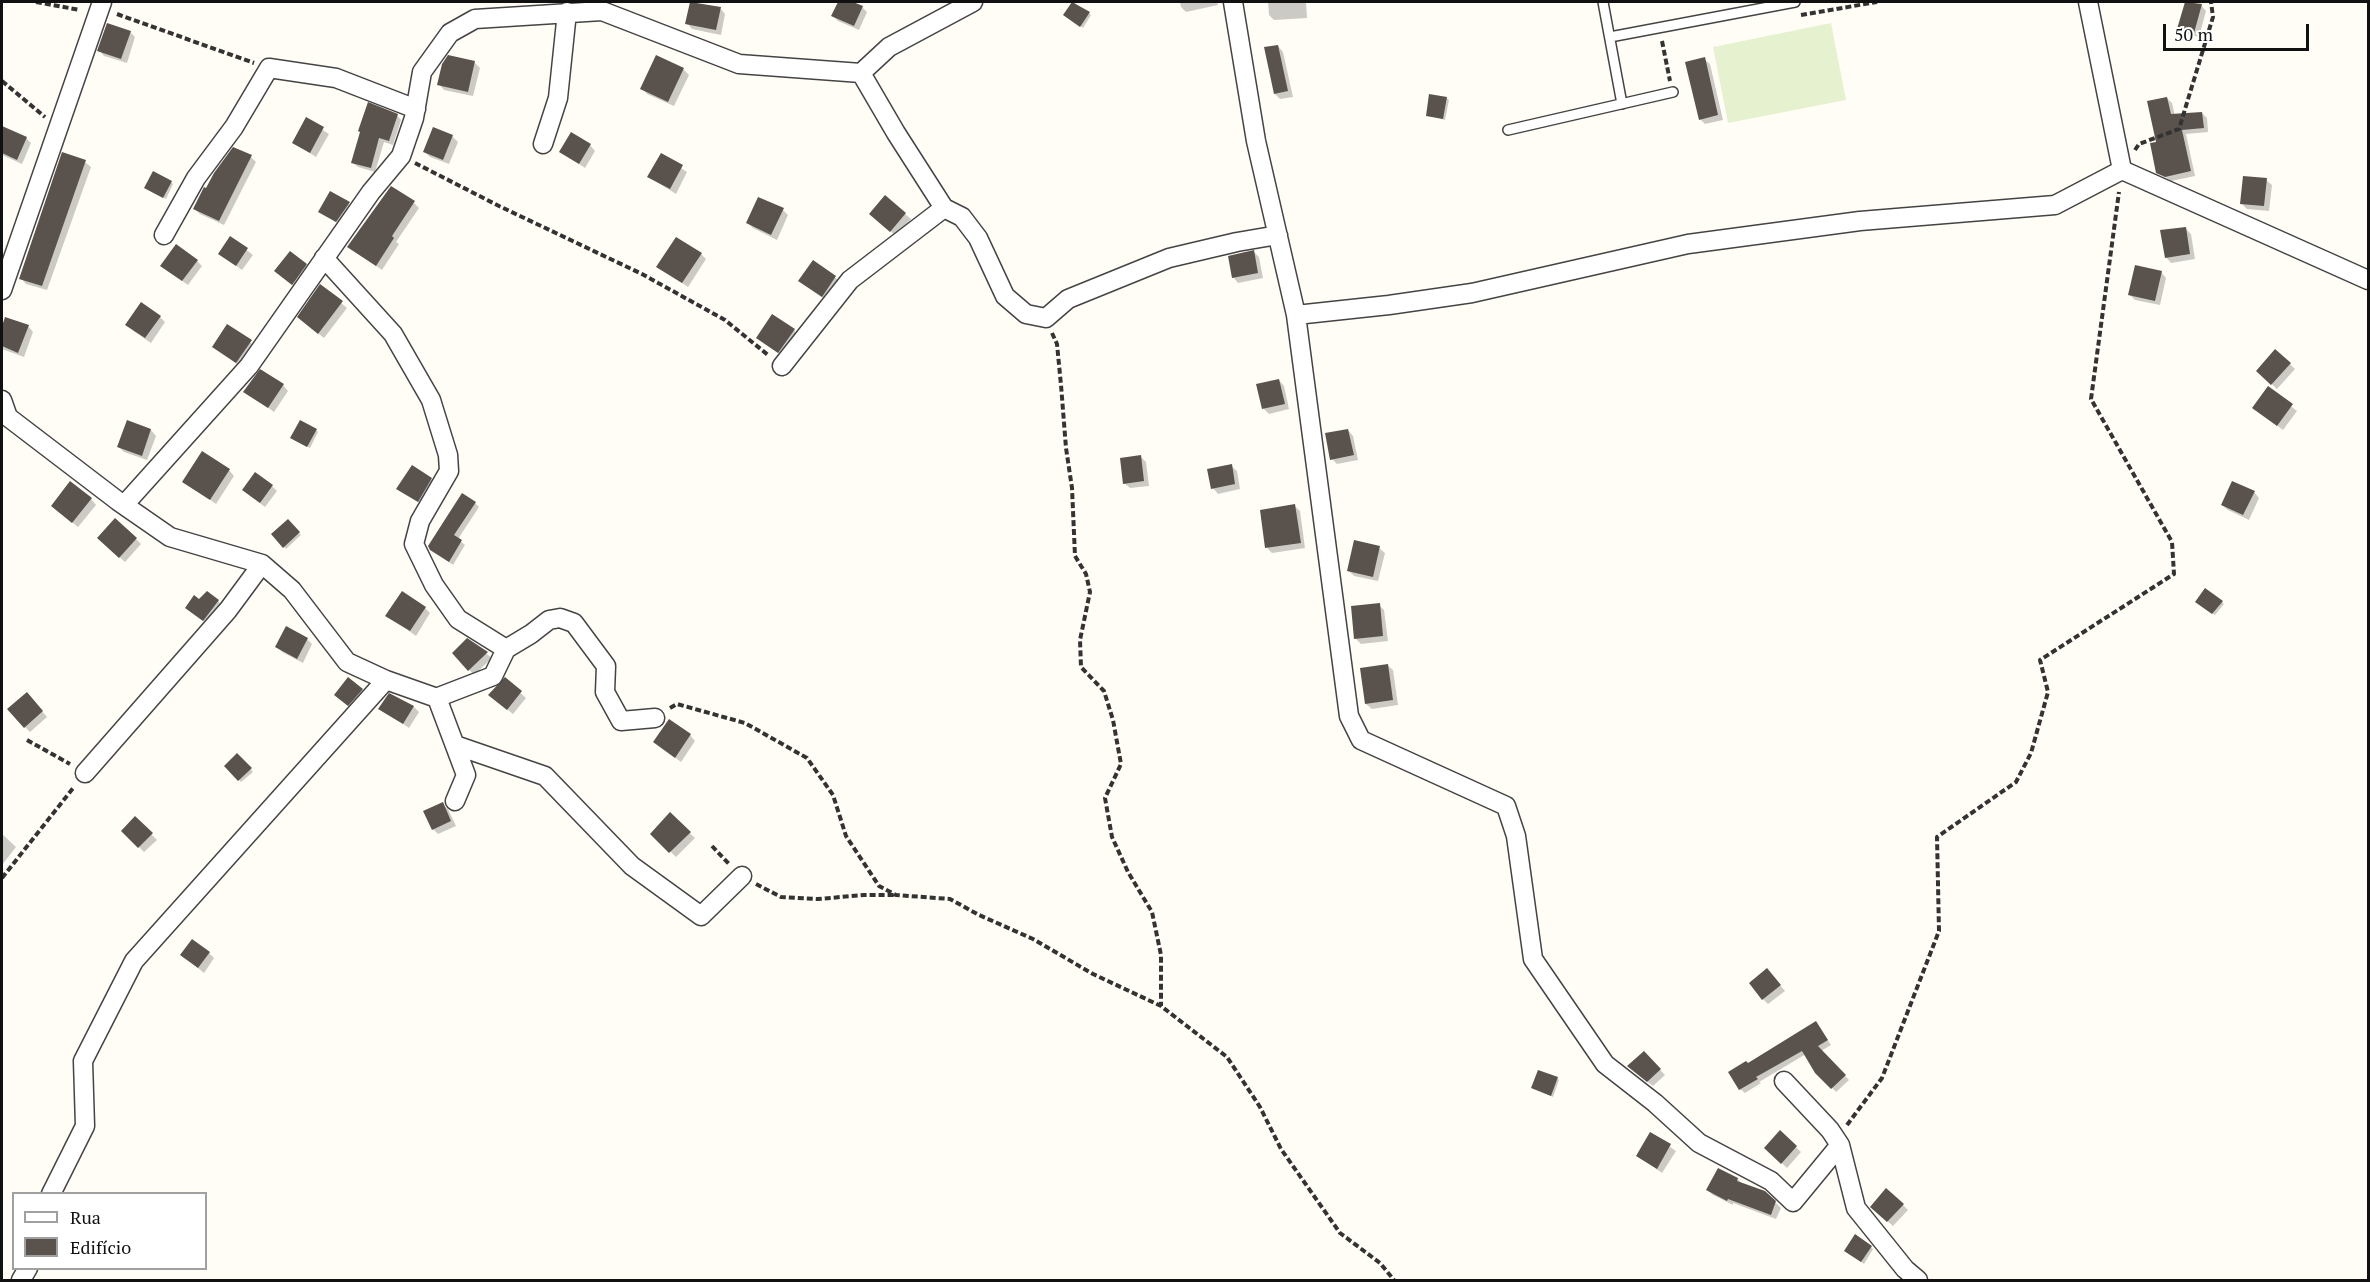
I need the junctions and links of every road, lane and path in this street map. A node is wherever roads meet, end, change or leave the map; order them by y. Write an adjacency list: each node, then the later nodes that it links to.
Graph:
1 (36, 2): 10 (path)
2 (973, 2): 16 (street)
3 (1233, 2): 28 (street)
4 (1603, 2): 13 (lane)
5 (1794, 2): 13 (lane)
6 (1877, 2): 12 (path)
7 (2088, 2): 25 (street)
8 (2211, 2): 25 (path)
9 (603, 6): 11 (street); 16 (street)
10 (100, 8): 15 (path); 21 (street)
11 (567, 12): 20 (street); 23 (street)
12 (1798, 16)
13 (1610, 37): 19 (lane)
14 (1673, 38): 18 (path)
15 (269, 68): 20 (street); 27 (street)
16 (861, 73): 26 (street)
17 (2, 81): 21 (path)
18 (1673, 92): 19 (lane)
19 (1622, 104): 22 (lane)
20 (416, 109): 24 (street)
21 (58, 128): 31 (street)
22 (1508, 130)
23 (543, 144)
24 (401, 156): 29 (street); 34 (path)
25 (2122, 170): 30 (street); 32 (street); 52 (path)
26 (944, 208): 33 (street); 34 (street)
27 (164, 235)
28 (1278, 235): 32 (street); 33 (street)
29 (324, 258): 36 (street); 38 (street)
30 (2368, 280)
31 (2, 290)
32 (1296, 315): 52 (street)
33 (1046, 318): 50 (path)
34 (782, 366)
35 (2, 400): 36 (street)
36 (123, 505): 37 (street)
37 (262, 564): 39 (street); 44 (street)
38 (506, 649): 40 (street); 41 (street)
39 (386, 680): 40 (street); 53 (street)
40 (436, 698): 43 (street)
41 (655, 718): 49 (path)
42 (27, 740): 44 (path)
43 (455, 745): 45 (street); 47 (street)
44 (85, 772): 48 (path)
45 (455, 801)
46 (712, 846): 47 (path)
47 (742, 876): 49 (path)
48 (2, 878)
49 (896, 896): 50 (path)
50 (1161, 1006): 54 (path)
51 (1784, 1081): 52 (street)
52 (1840, 1145): 55 (street)
53 (52, 1192)
54 (1394, 1281)
55 (1918, 1281)

